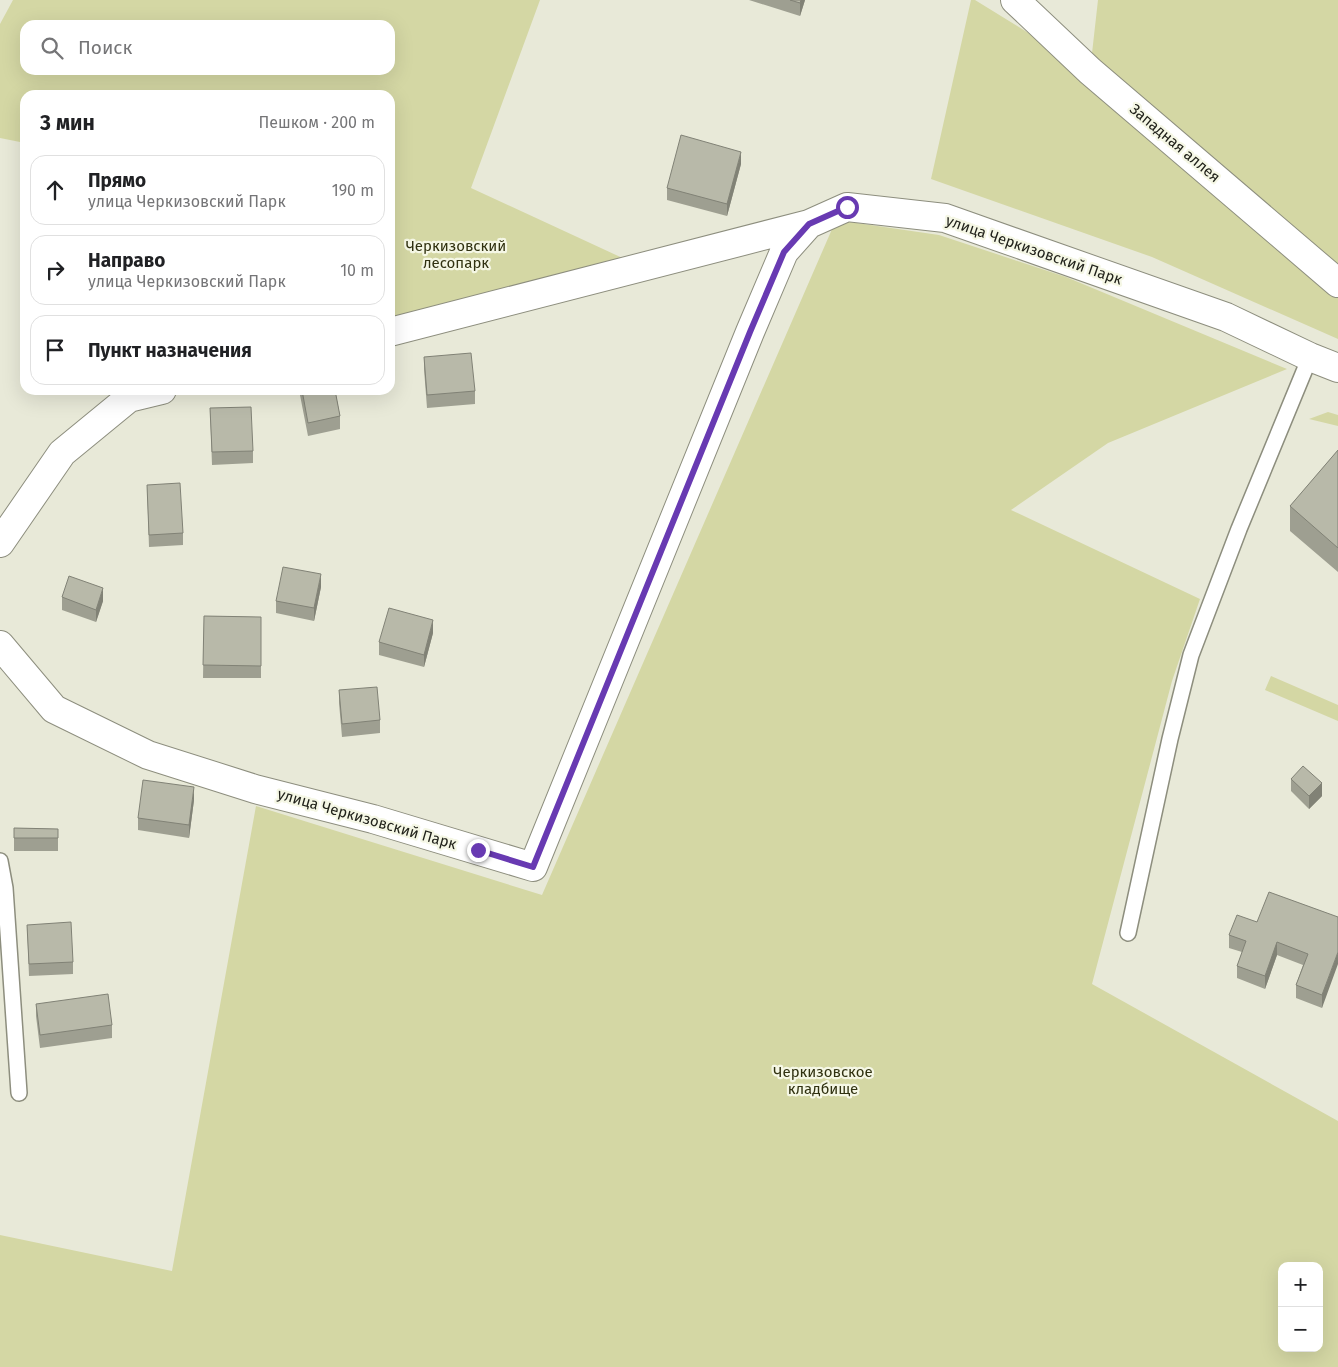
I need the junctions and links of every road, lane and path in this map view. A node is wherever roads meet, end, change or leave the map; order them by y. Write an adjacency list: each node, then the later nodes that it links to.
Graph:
1 (1015, 0): 3 (street, Западная аллея)
2 (809, 224): 4 (street); 5 (street, улица Черкизовский Парк); 9 (street, улица Черкизовский Парк)
3 (1338, 283)
4 (395, 331)
5 (1310, 357): 6 (street, улица Черкизовский Парк); 11 (lane)
6 (1338, 368)
7 (142, 395): 8 (street)
8 (0, 543)
9 (0, 645)
10 (0, 861): 12 (lane)
11 (1128, 932)
12 (19, 1093)

